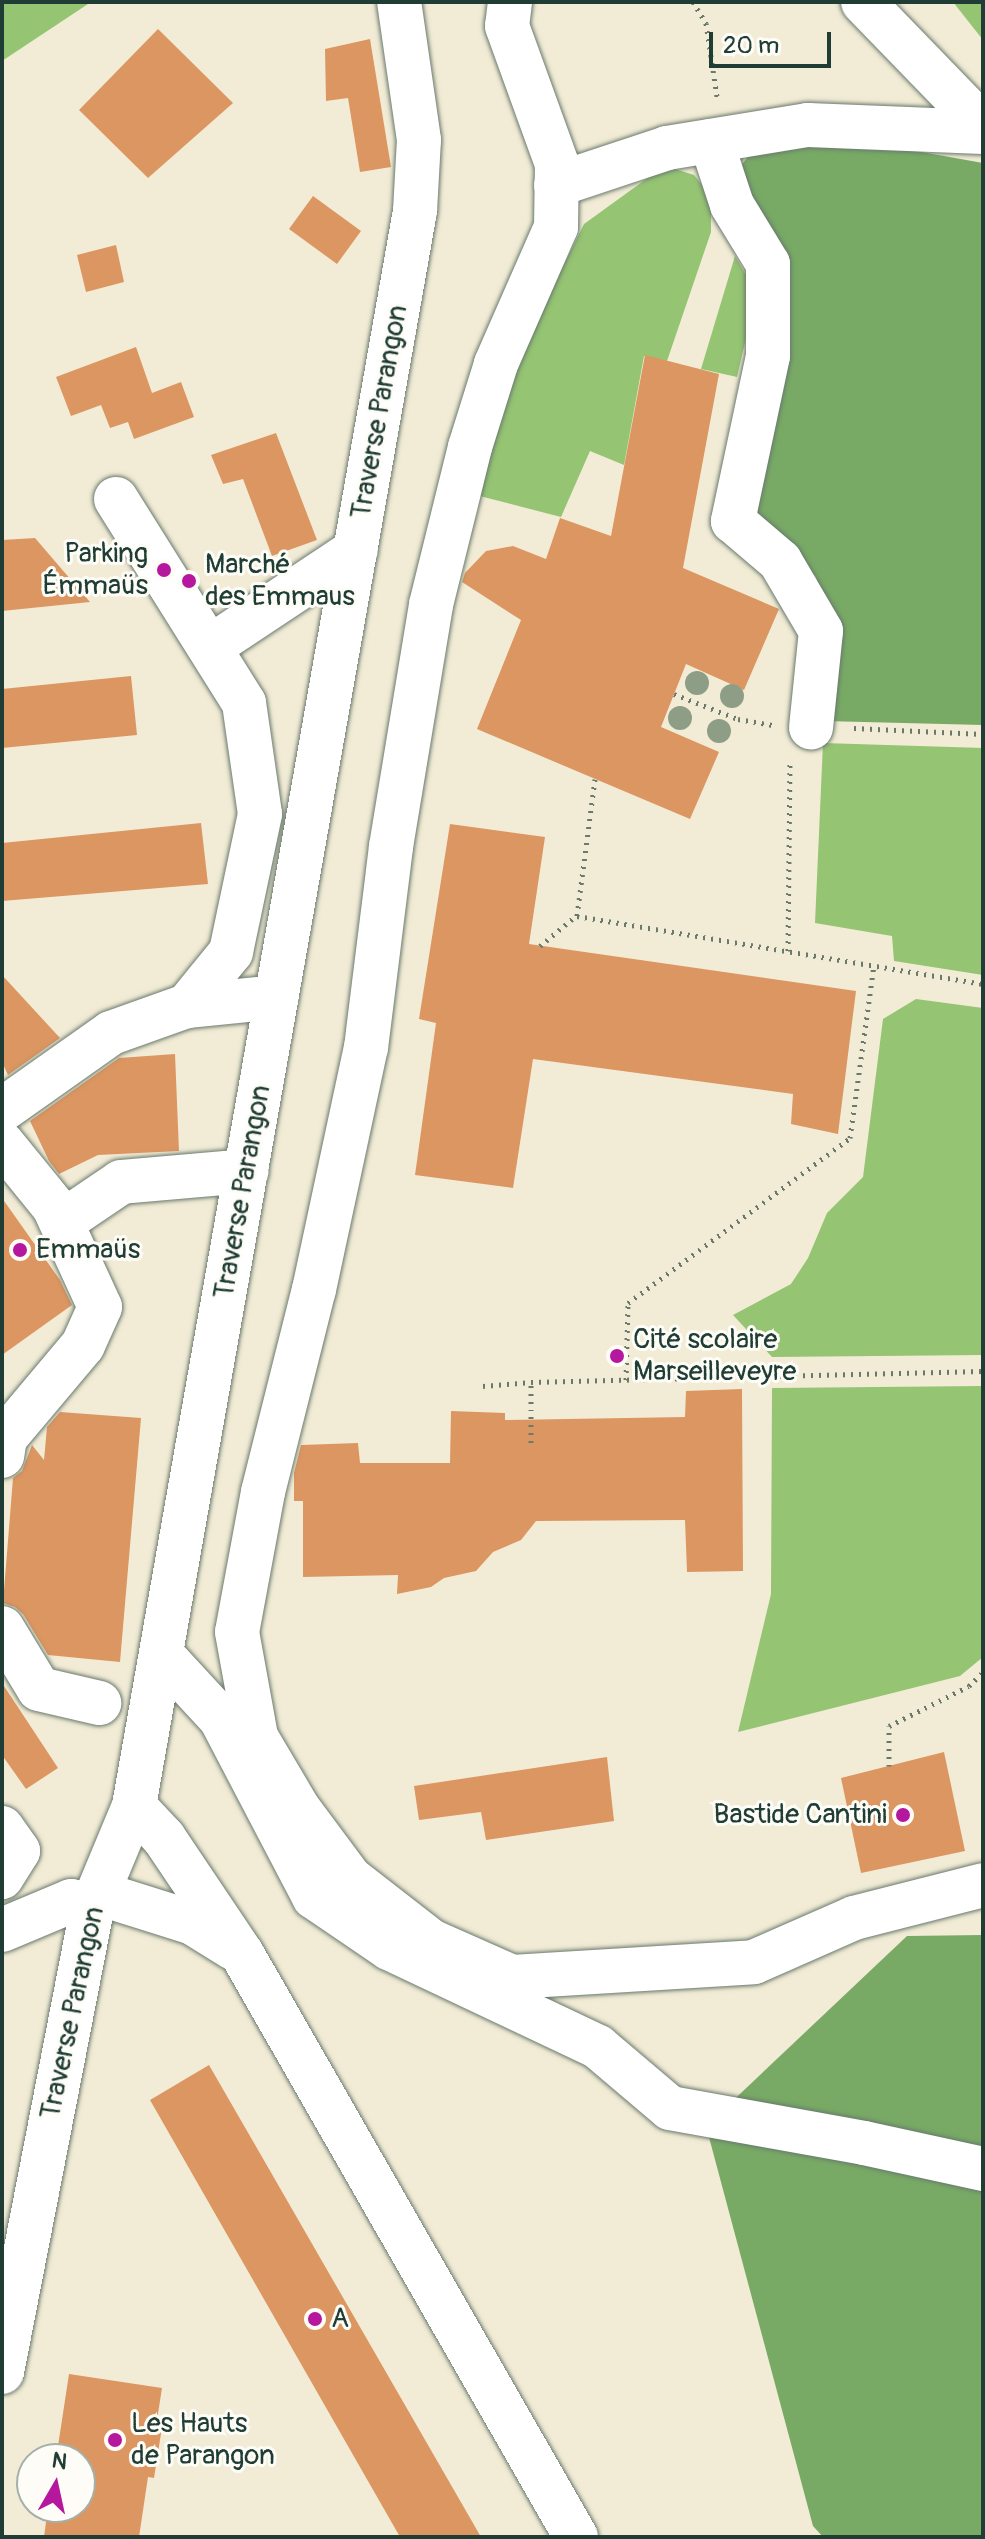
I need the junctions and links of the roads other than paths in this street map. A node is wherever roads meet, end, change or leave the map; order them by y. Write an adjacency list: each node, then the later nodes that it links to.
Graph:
1 (399, 2): 9 (street, Traverse Parangon)
2 (510, 2): 7 (street)
3 (863, 2): 4 (street)
4 (983, 126)
5 (983, 132): 6 (street)
6 (716, 140): 7 (street); 11 (street)
7 (556, 185): 25 (street)
8 (116, 499): 10 (street)
9 (356, 550): 10 (street); 12 (street, Traverse Parangon)
10 (210, 647): 13 (street)
11 (811, 727)
12 (277, 997): 13 (street); 16 (street, Traverse Parangon)
13 (187, 1006): 14 (street)
14 (2, 1110)
15 (2, 1143): 17 (street)
16 (247, 1171): 17 (street); 20 (street, Traverse Parangon)
17 (62, 1222): 18 (street)
18 (2, 1456)
19 (2, 1628): 21 (street)
20 (162, 1655): 22 (street, Traverse Parangon); 29 (street)
21 (99, 1703)
22 (134, 1806): 26 (street, Traverse Parangon); 28 (street)
23 (2, 1828): 24 (street)
24 (2, 1877)
25 (983, 1885)
26 (95, 1900): 27 (street); 28 (street); 30 (street, Traverse Parangon)
27 (2, 1930)
28 (242, 1954): 31 (street)
29 (983, 2169)
30 (2, 2372)
31 (576, 2537)

